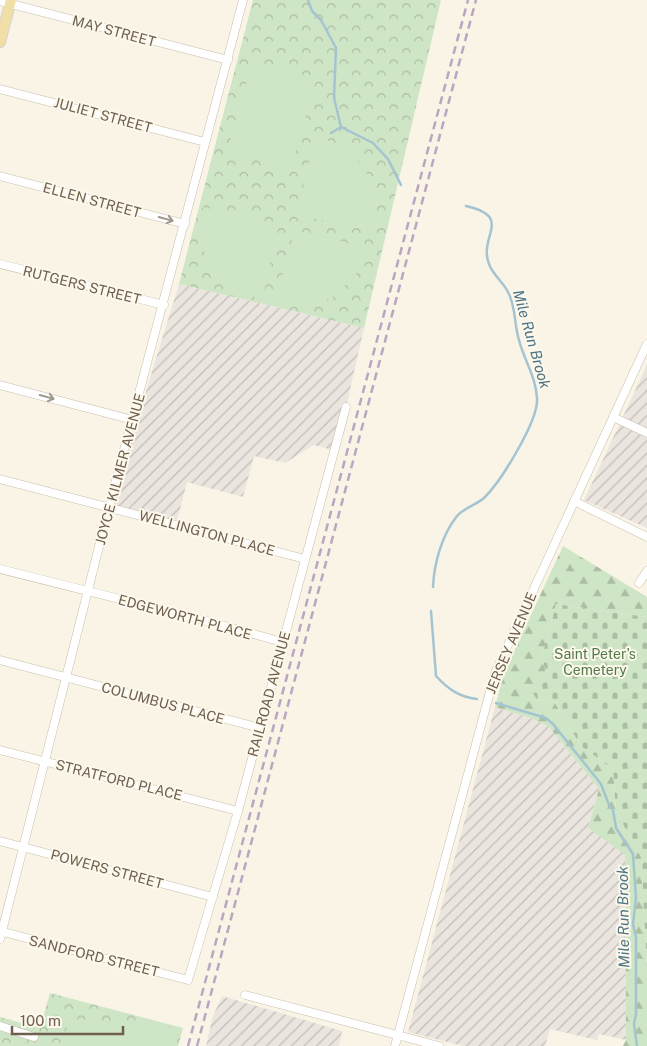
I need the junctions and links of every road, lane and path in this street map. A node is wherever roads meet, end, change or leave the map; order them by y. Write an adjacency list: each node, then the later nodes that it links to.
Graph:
1 (244, 0): 4 (street, JOYCE KILMER AVENUE)
2 (7, 2): 3 (main road); 4 (street, MAY STREET)
3 (0, 42)
4 (228, 60): 6 (street, JOYCE KILMER AVENUE)
5 (0, 89): 6 (street, JULIET STREET)
6 (205, 142): 8 (street, JOYCE KILMER AVENUE)
7 (0, 176): 8 (street, ELLEN STREET, one-way to 8)
8 (185, 224): 10 (street, JOYCE KILMER AVENUE)
9 (0, 264): 10 (street, RUTGERS STREET)
10 (164, 305): 15 (street, JOYCE KILMER AVENUE)
11 (647, 344): 14 (street, JERSEY AVENUE)
12 (0, 385): 15 (street, one-way to 15)
13 (346, 407): 21 (street, RAILROAD AVENUE)
14 (613, 417): 16 (street); 18 (street, JERSEY AVENUE)
15 (134, 420): 19 (street, JOYCE KILMER AVENUE)
16 (647, 433)
17 (0, 478): 19 (street, WELLINGTON PLACE)
18 (574, 501): 20 (street); 40 (street, JERSEY AVENUE)
19 (110, 508): 21 (street, WELLINGTON PLACE); 25 (street, JOYCE KILMER AVENUE)
20 (647, 537)
21 (305, 559): 26 (street, RAILROAD AVENUE)
22 (0, 569): 25 (street, EDGEWORTH PLACE)
23 (647, 572): 24 (street)
24 (639, 583)
25 (88, 592): 26 (street, EDGEWORTH PLACE); 28 (street, JOYCE KILMER AVENUE)
26 (282, 642): 29 (street, RAILROAD AVENUE)
27 (0, 660): 28 (street, COLUMBUS PLACE)
28 (66, 677): 29 (street, COLUMBUS PLACE); 31 (street, JOYCE KILMER AVENUE)
29 (260, 728): 32 (street, RAILROAD AVENUE)
30 (0, 750): 31 (street, STRATFORD PLACE)
31 (45, 761): 32 (street, STRATFORD PLACE); 34 (street, JOYCE KILMER AVENUE)
32 (238, 811): 35 (street, RAILROAD AVENUE)
33 (0, 841): 34 (street, POWERS STREET)
34 (22, 848): 35 (street, POWERS STREET); 36 (street, JOYCE KILMER AVENUE)
35 (213, 897): 37 (street, RAILROAD AVENUE)
36 (1, 934): 37 (street, SANDFORD STREET)
37 (188, 980)
38 (245, 996): 40 (street)
39 (0, 1026): 41 (street)
40 (398, 1035): 42 (street, JERSEY AVENUE); 43 (street)
41 (34, 1037)
42 (395, 1046)
43 (440, 1046)

